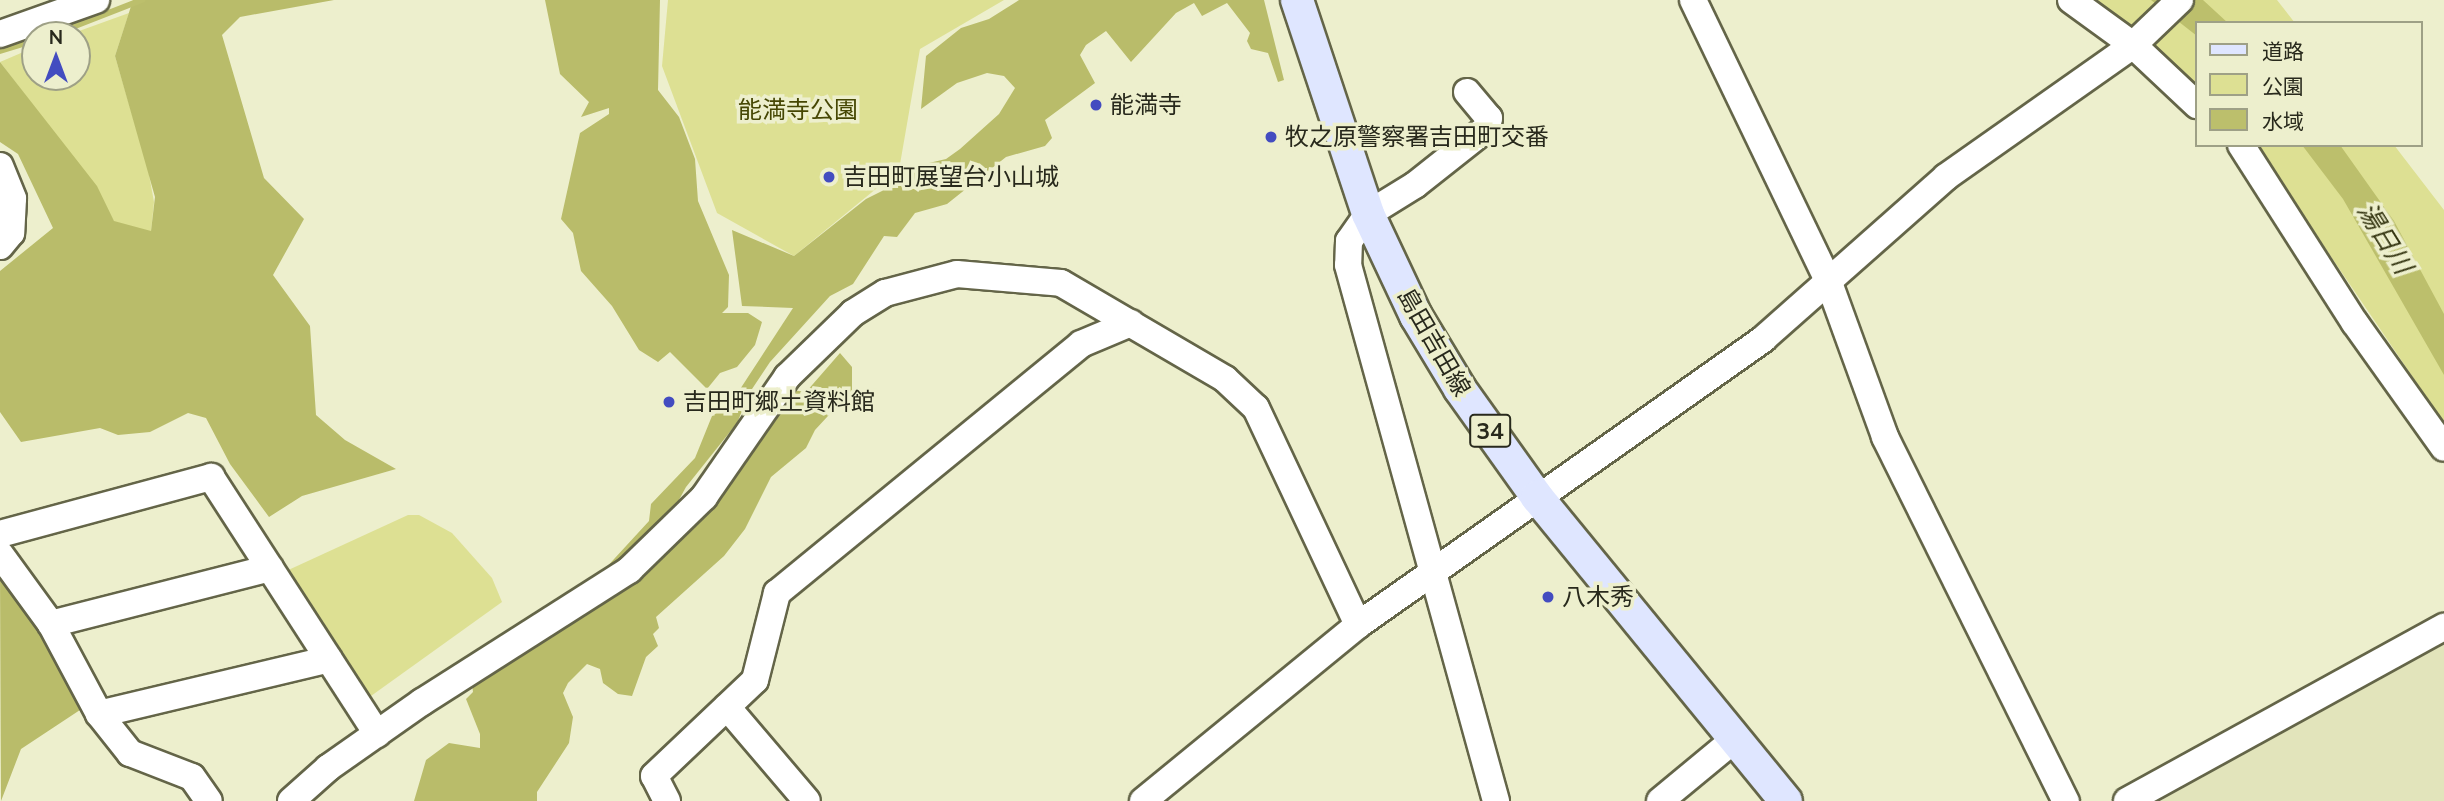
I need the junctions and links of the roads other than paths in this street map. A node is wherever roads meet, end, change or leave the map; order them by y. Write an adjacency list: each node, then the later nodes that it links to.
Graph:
1 (96, 0): 6 (street)
2 (1297, 0): 12 (main road, 島田吉田線 / 34)
3 (1693, 0): 14 (street)
4 (2071, 0): 7 (street)
5 (2180, 0): 7 (street)
6 (0, 34)
7 (2133, 45): 9 (street); 14 (street)
8 (1467, 92): 12 (street)
9 (2196, 103)
10 (2242, 147): 16 (street)
11 (0, 166): 13 (street)
12 (1367, 214): 17 (main road, 島田吉田線 / 34); 21 (street)
13 (0, 246)
14 (1828, 280): 17 (street); 38 (street)
15 (1131, 323): 23 (street); 26 (street); 28 (street)
16 (2444, 448)
17 (1537, 497): 21 (street); 29 (main road, 島田吉田線 / 34)
18 (0, 534): 20 (street)
19 (0, 554): 22 (street)
20 (270, 568): 22 (street); 25 (street)
21 (1431, 572): 23 (street); 35 (street)
22 (51, 624): 27 (street)
23 (1358, 625): 34 (street)
24 (2444, 627): 39 (street)
25 (329, 659): 27 (street); 28 (street)
26 (727, 707): 32 (street); 33 (street)
27 (99, 714): 30 (street)
28 (377, 734): 31 (street)
29 (1735, 739): 36 (street); 37 (main road, 島田吉田線 / 34)
30 (209, 801)
31 (291, 801)
32 (667, 801)
33 (807, 801)
34 (1143, 801)
35 (1496, 801)
36 (1660, 801)
37 (1786, 801)
38 (2066, 801)
39 (2127, 801)

